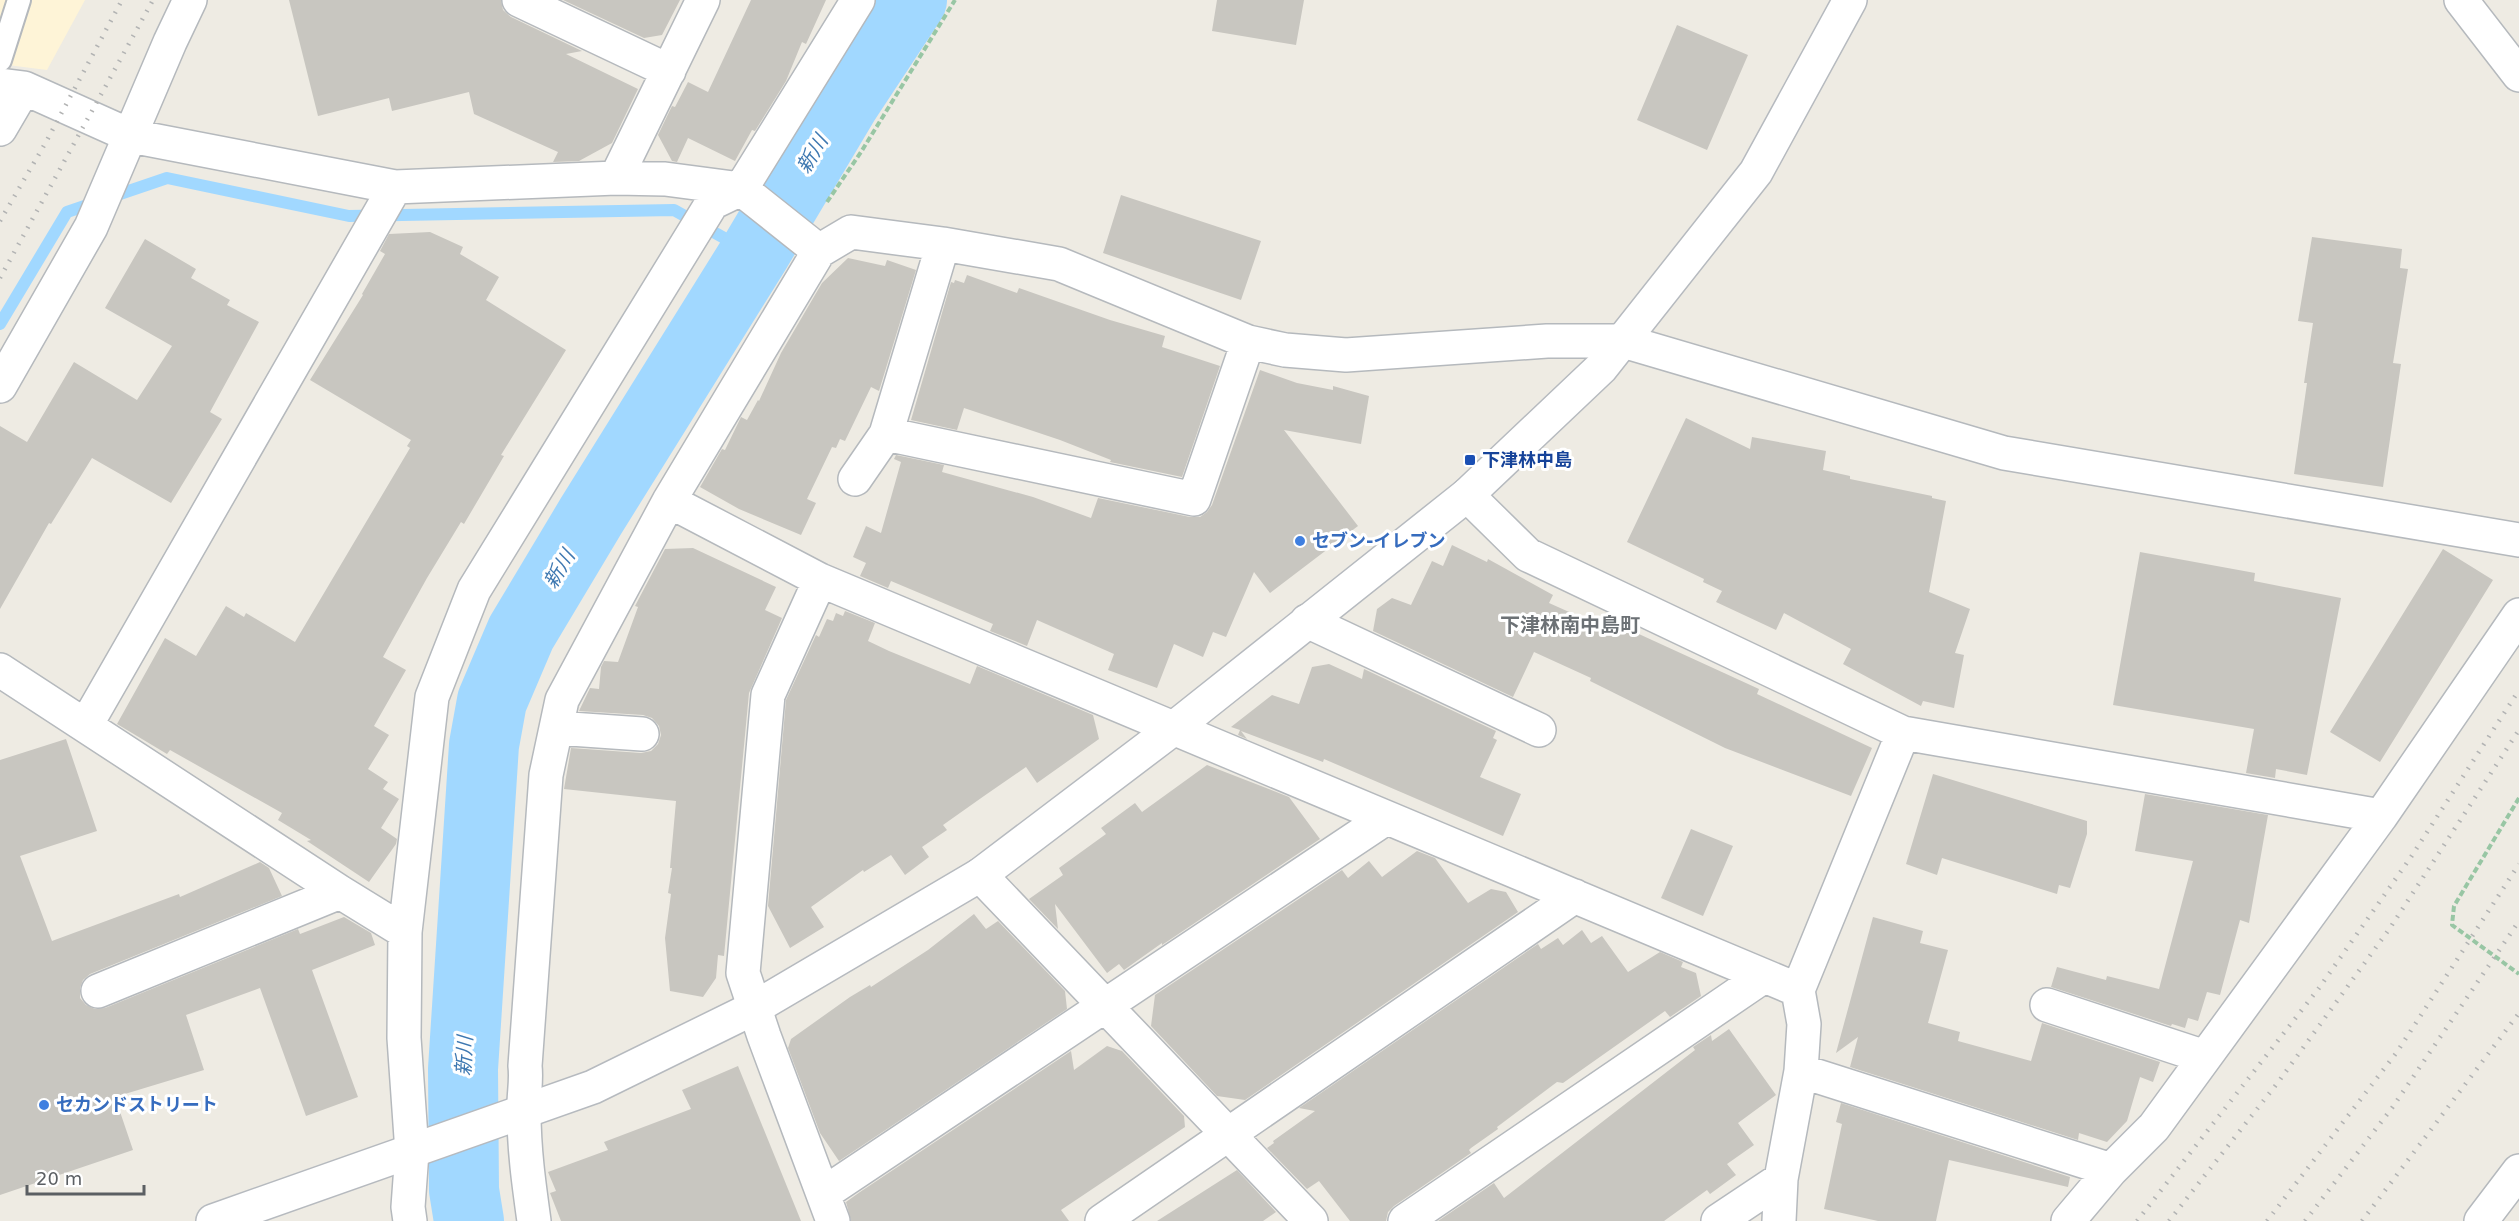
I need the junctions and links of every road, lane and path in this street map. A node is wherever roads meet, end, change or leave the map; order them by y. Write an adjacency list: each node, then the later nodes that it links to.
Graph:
1 (19, 0): 9 (lane)
2 (190, 0): 14 (street)
3 (519, 0): 10 (street)
4 (703, 0): 10 (street)
5 (858, 0): 17 (street)
6 (955, 0): 18 (path)
7 (1850, 0): 20 (street)
8 (2461, 0): 11 (street)
9 (0, 60)
10 (669, 71): 15 (street)
11 (2519, 75)
12 (12, 86): 13 (street); 14 (street)
13 (0, 129)
14 (131, 136): 16 (street); 22 (street)
15 (616, 178): 16 (street); 17 (street)
16 (392, 193): 32 (street)
17 (748, 193): 18 (street); 44 (street)
18 (810, 243): 19 (street); 26 (street)
19 (943, 244): 21 (street); 23 (street)
20 (1623, 341): 21 (street); 25 (street); 27 (street)
21 (1248, 342): 23 (street)
22 (0, 386)
23 (886, 434): 24 (street)
24 (855, 479)
25 (1467, 495): 30 (street); 36 (street)
26 (669, 501): 28 (street); 33 (street)
27 (2519, 540)
28 (820, 580): 34 (street); 51 (street)
29 (2519, 615): 39 (street)
30 (1307, 621): 34 (street); 35 (street)
31 (0, 670): 32 (street)
32 (86, 725): 42 (street)
33 (556, 728): 37 (street); 54 (street)
34 (1174, 728): 40 (street); 41 (street)
35 (1539, 730)
36 (1903, 733): 39 (street); 47 (street)
37 (642, 734)
38 (2519, 798): 45 (path)
39 (2381, 816): 52 (street)
40 (1386, 818): 43 (street); 50 (street)
41 (980, 875): 50 (street); 51 (street)
42 (340, 892): 44 (street); 48 (street)
43 (1575, 896): 46 (street); 55 (street)
44 (405, 932): 56 (street)
45 (2519, 974)
46 (1764, 976): 47 (street); 66 (street)
47 (1798, 990): 53 (street)
48 (98, 991)
49 (2047, 1005): 52 (street)
50 (1105, 1006): 55 (street); 60 (street)
51 (754, 1008): 54 (street); 60 (street)
52 (2205, 1056): 57 (street)
53 (1801, 1071): 57 (street); 59 (street)
54 (509, 1116): 56 (street); 63 (street)
55 (1228, 1135): 64 (street); 65 (street)
56 (423, 1148): 61 (street); 62 (street)
57 (2111, 1170): 69 (street)
58 (2519, 1172): 70 (street)
59 (1781, 1179): 67 (street); 68 (street)
60 (828, 1207)
61 (213, 1221)
62 (410, 1221)
63 (534, 1221)
64 (1102, 1221)
65 (1311, 1221)
66 (1405, 1221)
67 (1718, 1221)
68 (1779, 1221)
69 (2068, 1221)
70 (2481, 1221)

